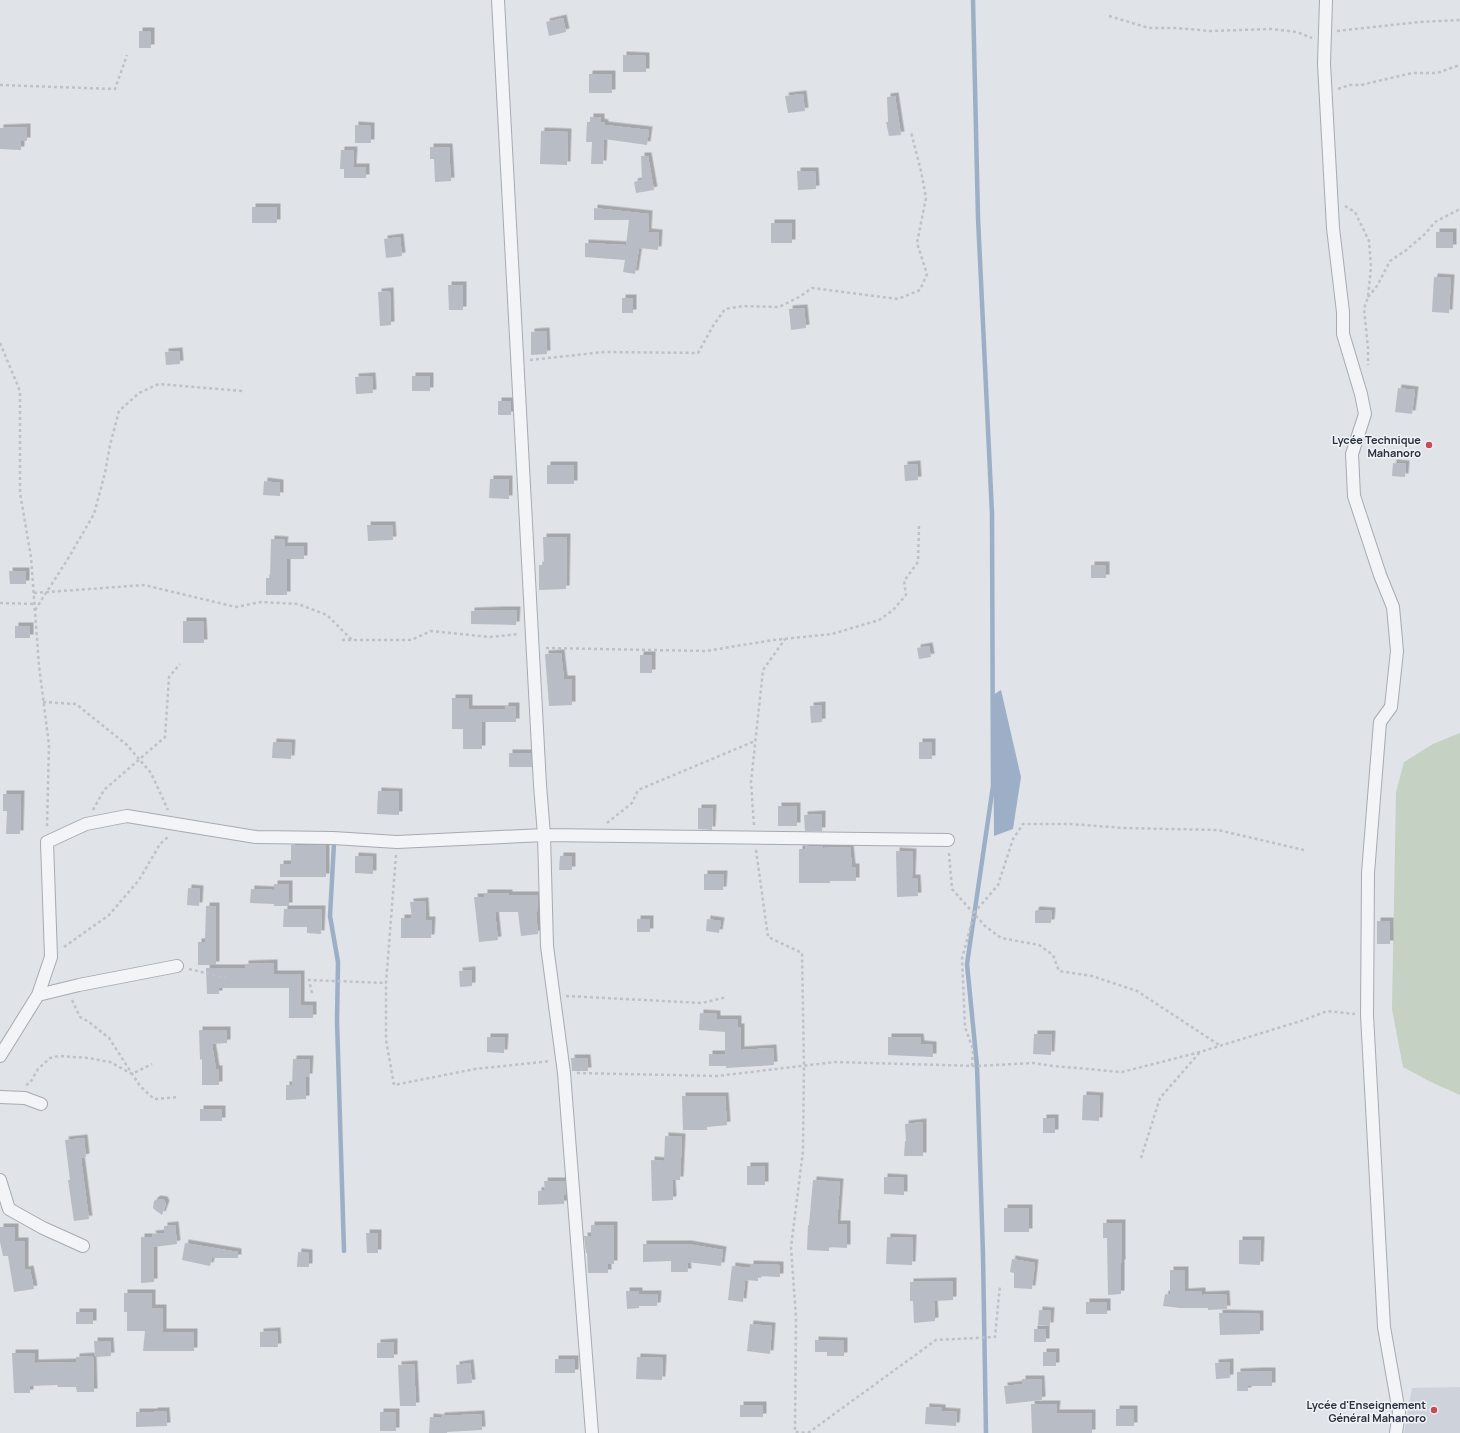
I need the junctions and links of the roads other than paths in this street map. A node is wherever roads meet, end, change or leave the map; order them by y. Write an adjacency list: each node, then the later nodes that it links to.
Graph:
1 (498, 0): 3 (street)
2 (1326, 0): 13 (street)
3 (544, 836): 4 (street); 6 (street); 12 (street)
4 (948, 840)
5 (177, 966): 6 (street)
6 (38, 995): 7 (street)
7 (0, 1056)
8 (0, 1097): 9 (street)
9 (41, 1104)
10 (0, 1180): 11 (street)
11 (83, 1246)
12 (592, 1433)
13 (1396, 1433)

